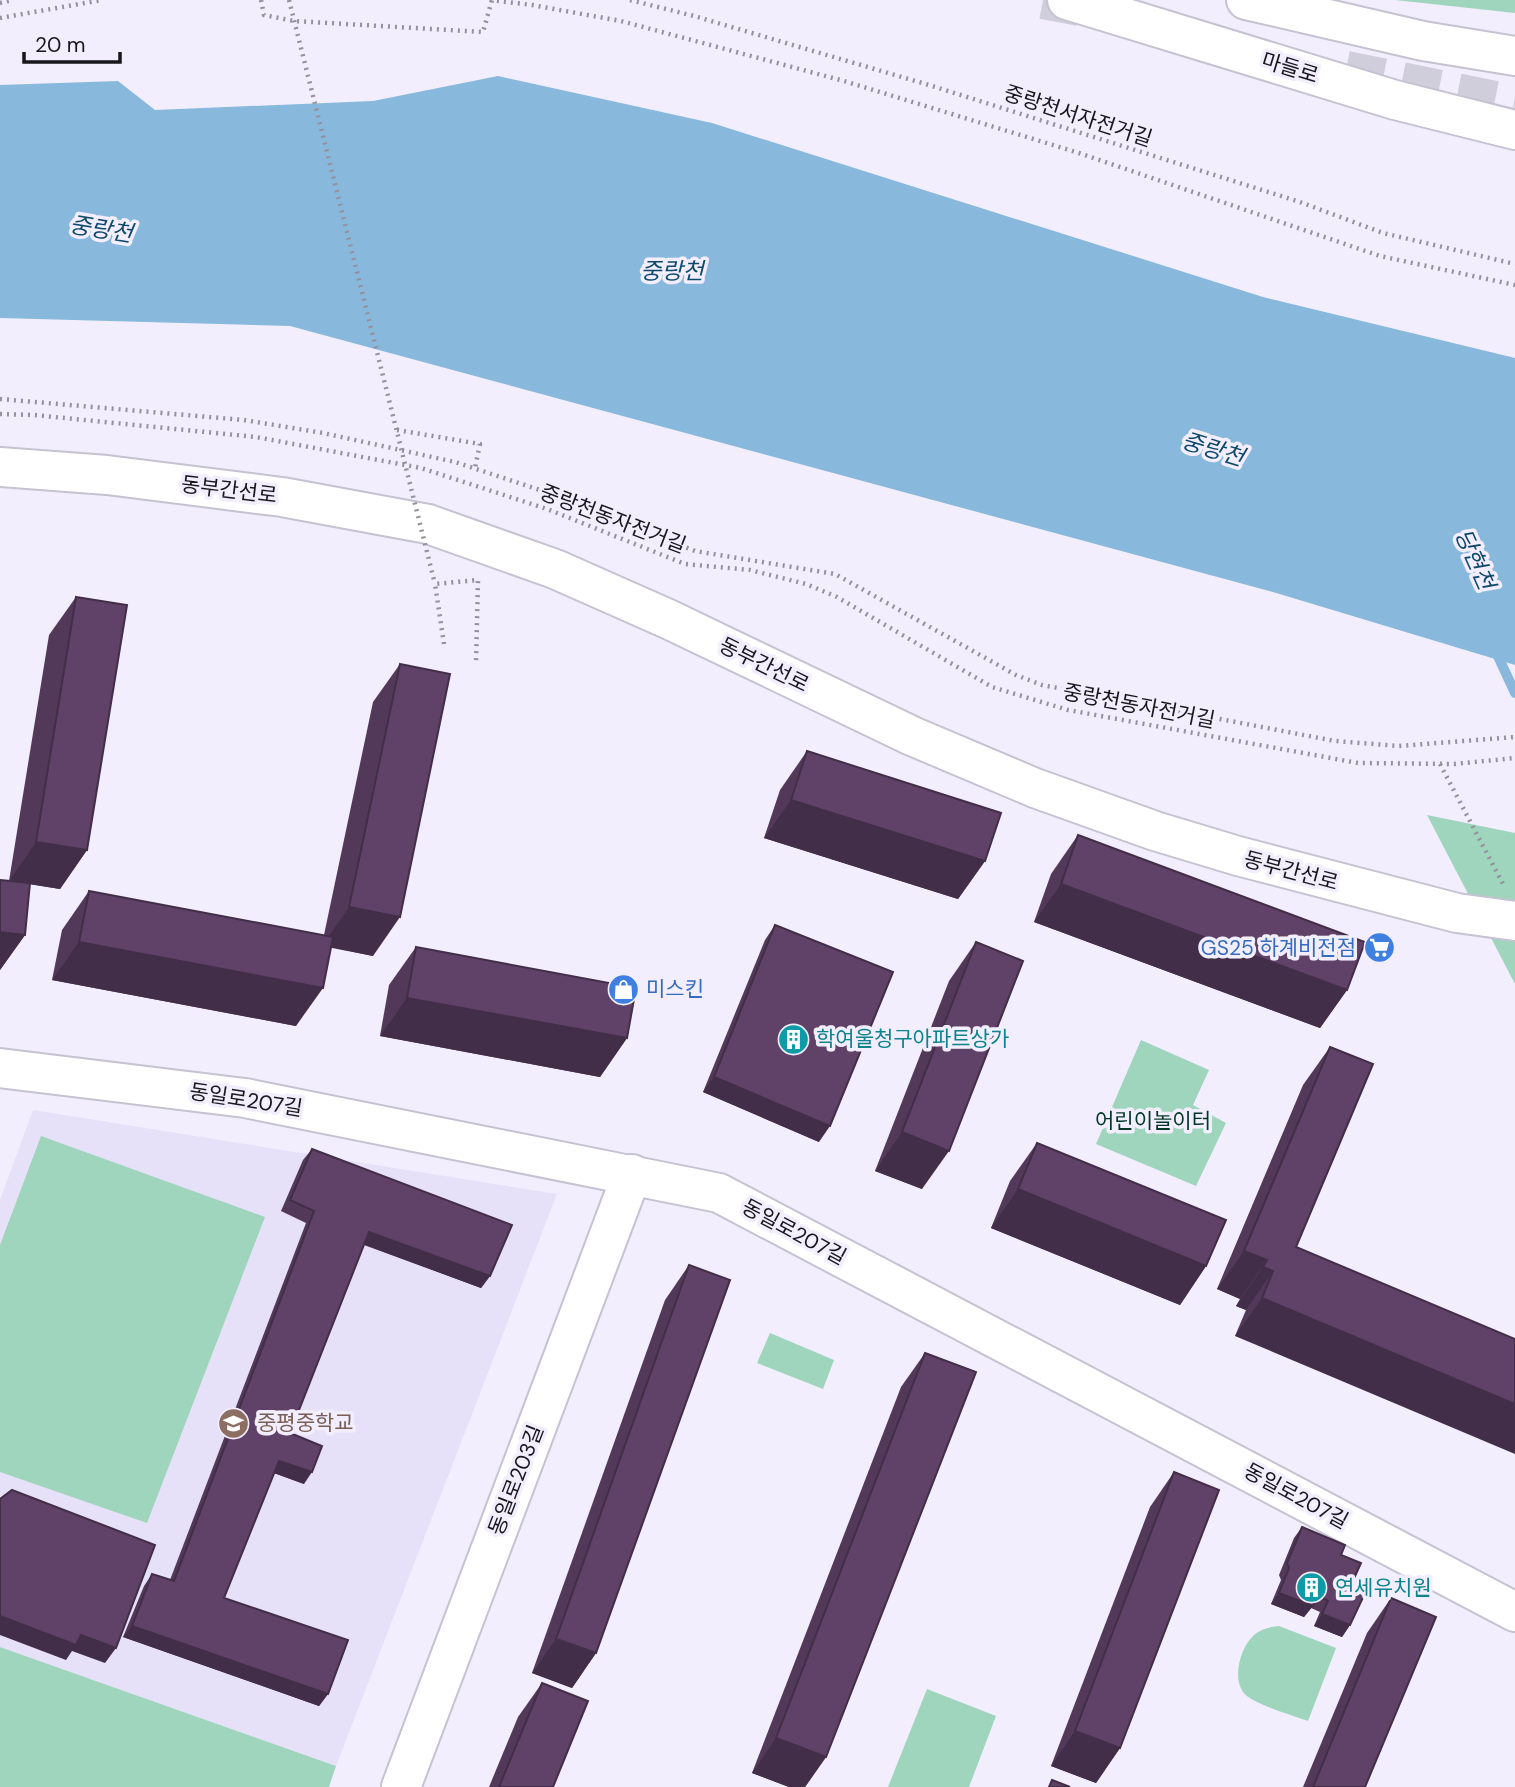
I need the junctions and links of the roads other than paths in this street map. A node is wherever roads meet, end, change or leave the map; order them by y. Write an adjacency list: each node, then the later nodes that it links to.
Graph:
1 (1067, 0): 4 (main road, 마들로)
2 (1246, 0): 3 (main road)
3 (1515, 56)
4 (1515, 130)
5 (0, 467): 6 (main road, 동부간선로)
6 (1512, 908)
7 (0, 1068): 8 (main road, 동일로207길)
8 (632, 1174): 9 (main road, 동일로207길); 10 (main road, 동일로203길)
9 (1515, 1612)
10 (401, 1787)

